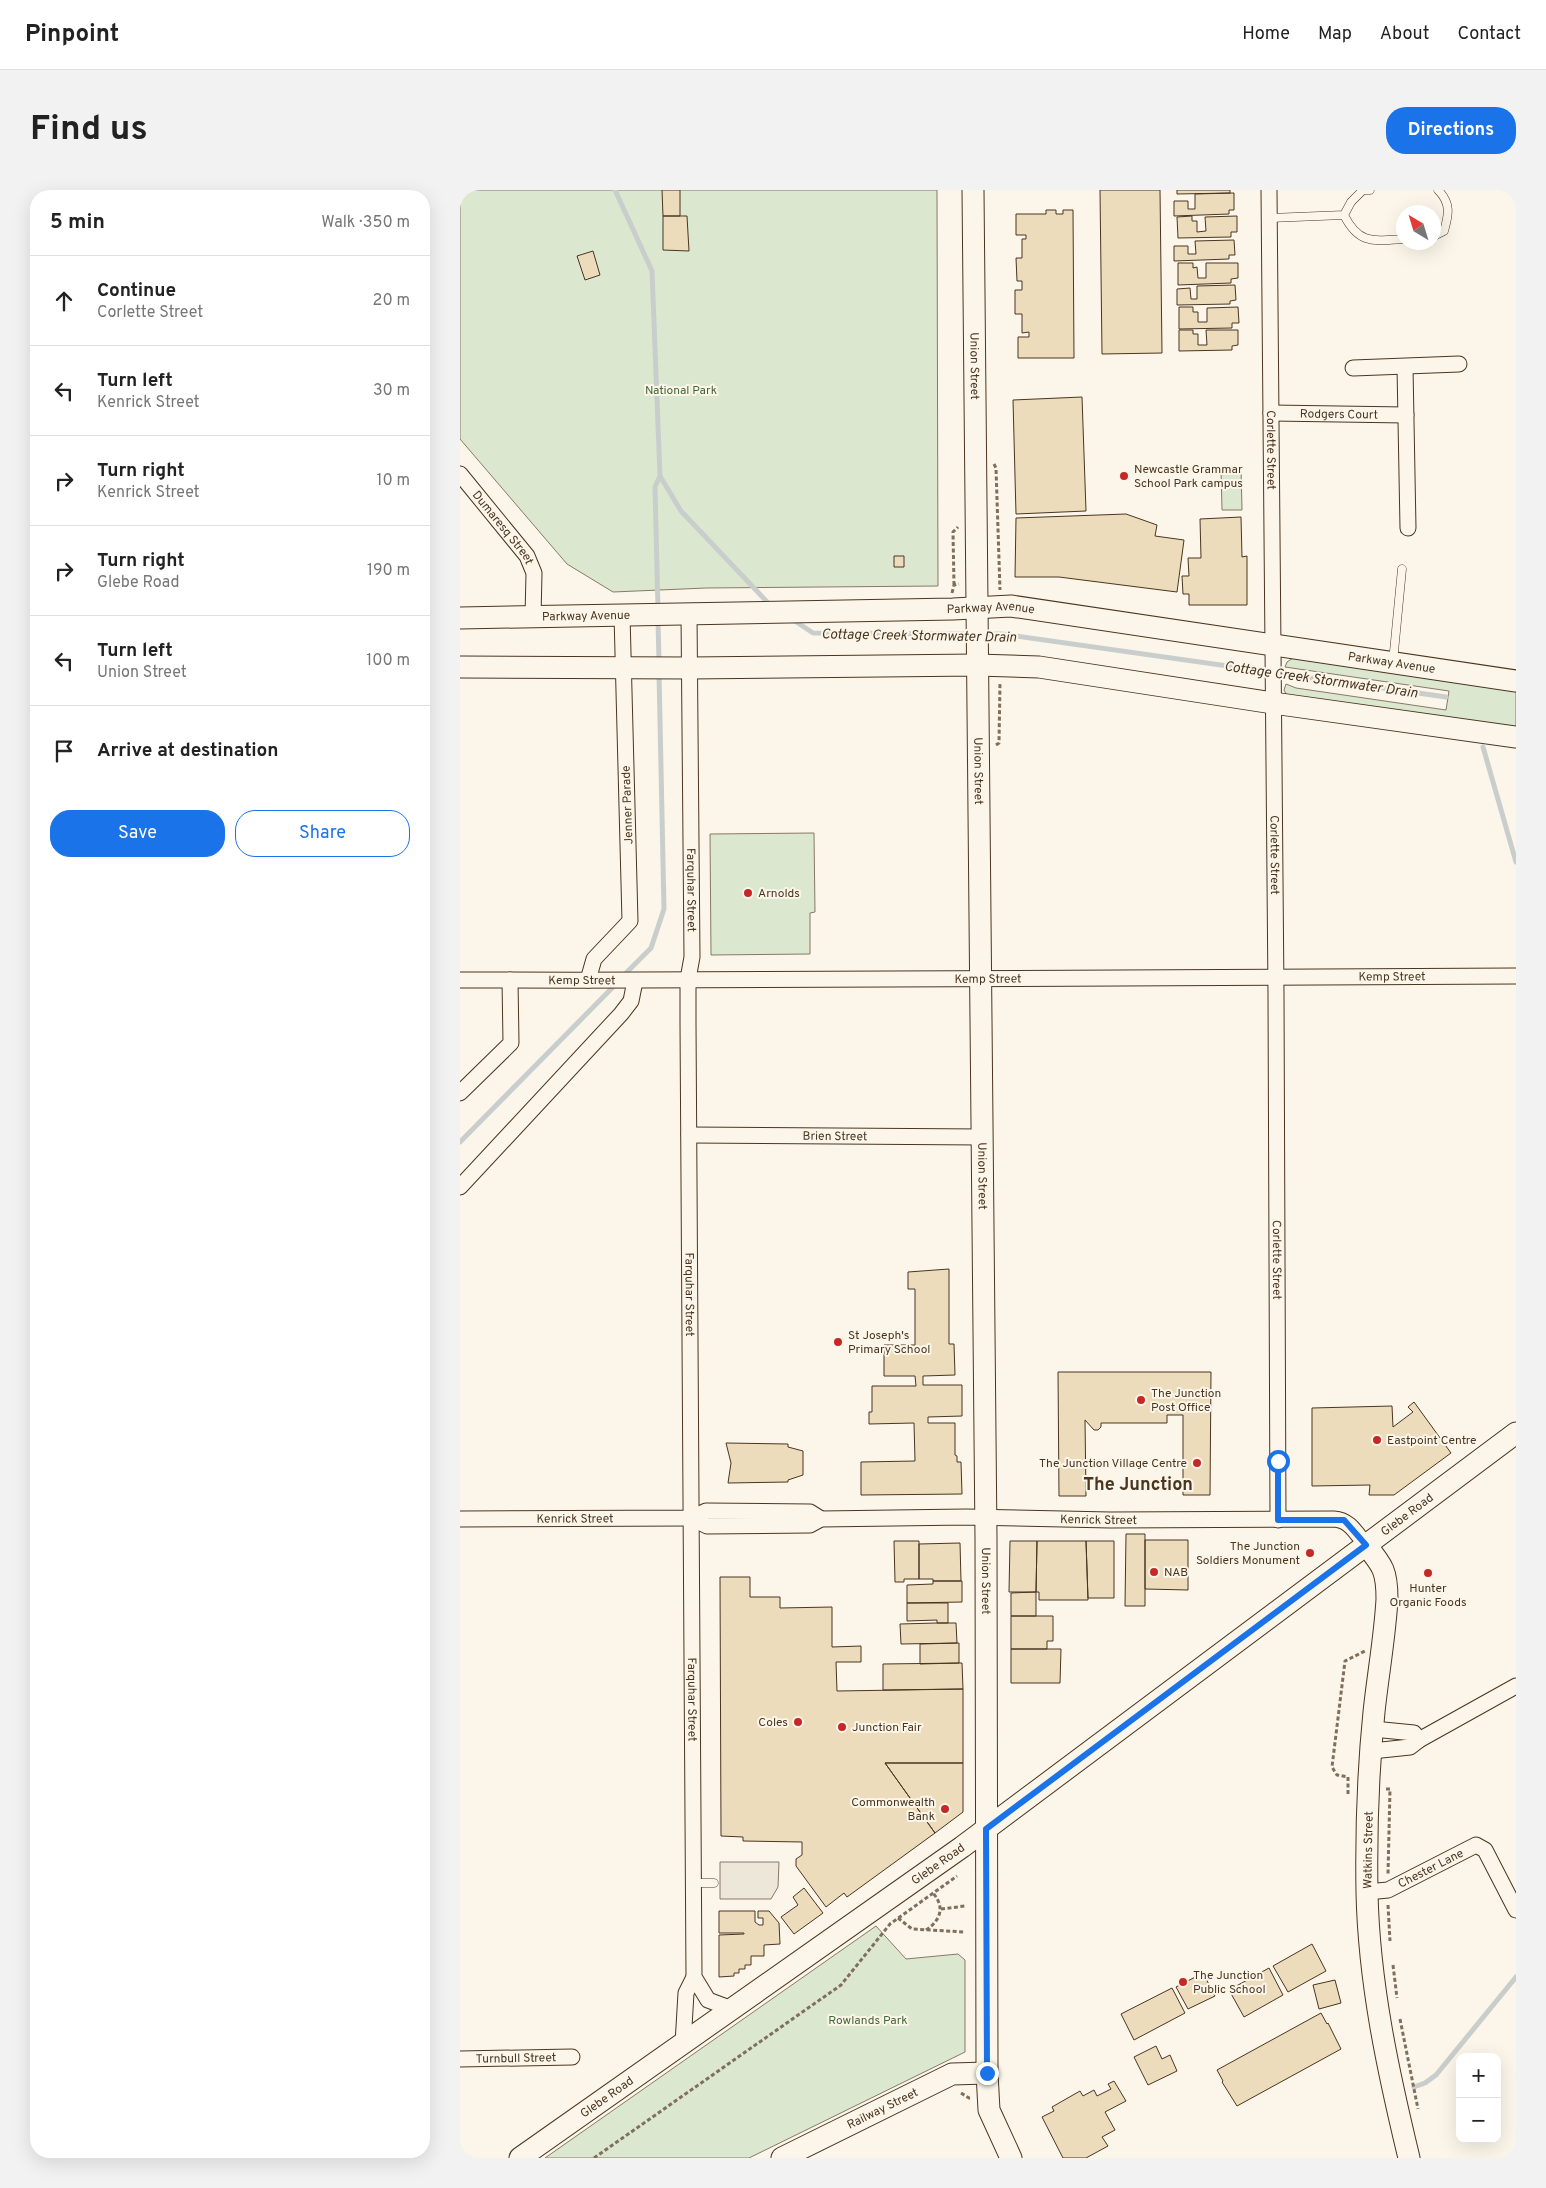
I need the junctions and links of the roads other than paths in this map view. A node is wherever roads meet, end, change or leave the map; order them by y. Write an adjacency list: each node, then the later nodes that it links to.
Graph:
1 (972, 190): 18 (main road, Union Street)
2 (1269, 190): 6 (street, Corlette Street)
3 (1370, 190): 5 (lane)
4 (1438, 190): 7 (lane)
5 (1344, 215): 6 (lane); 8 (lane)
6 (1269, 218): 12 (street, Corlette Street)
7 (1441, 232)
8 (1396, 239)
9 (1459, 364): 10 (street)
10 (1405, 367): 11 (street); 13 (street)
11 (1353, 368)
12 (1271, 413): 13 (street, Rodgers Court); 22 (street, Corlette Street)
13 (1406, 415): 15 (street)
14 (460, 474): 21 (street, Dumaresq Street)
15 (1408, 528)
16 (1402, 569): 24 (lane)
17 (689, 614): 18 (main road, Parkway Avenue); 19 (main road, Parkway Avenue); 27 (street, Farquhar Street)
18 (977, 614): 22 (main road, Parkway Avenue); 23 (main road, Union Street)
19 (622, 615): 21 (main road, Parkway Avenue); 26 (street, Jenner Parade)
20 (460, 618): 21 (main road, Parkway Avenue)
21 (533, 618)
22 (1273, 645): 24 (main road, Parkway Avenue); 29 (street, Corlette Street)
23 (977, 657): 27 (main road); 29 (main road); 32 (main road, Union Street)
24 (1392, 662): 28 (main road, Parkway Avenue)
25 (460, 667): 26 (main road)
26 (623, 667): 27 (main road); 36 (street, Jenner Parade)
27 (689, 668): 37 (street, Farquhar Street)
28 (1516, 680)
29 (1273, 703): 30 (main road); 33 (street, Corlette Street)
30 (1516, 737)
31 (1516, 976): 33 (street, Kemp Street)
32 (981, 977): 33 (street, Kemp Street); 37 (street, Kemp Street); 41 (main road, Union Street)
33 (1276, 978): 47 (street, Corlette Street)
34 (460, 980): 35 (street, Kemp Street)
35 (510, 980): 36 (street, Kemp Street); 39 (street)
36 (594, 980): 38 (street, Kemp Street)
37 (688, 980): 38 (street, Kemp Street); 40 (street, Farquhar Street)
38 (630, 981): 42 (street)
39 (460, 1093)
40 (689, 1134): 41 (street, Brien Street); 44 (street, Farquhar Street)
41 (983, 1137): 45 (main road, Union Street)
42 (460, 1187)
43 (1516, 1433): 48 (main road, Glebe Road)
44 (691, 1518): 45 (street, Kenrick Street); 46 (street, Kenrick Street); 54 (street, Farquhar Street)
45 (986, 1518): 47 (street, Kenrick Street); 53 (main road, Union Street)
46 (460, 1519)
47 (1278, 1520): 48 (street, Kenrick Street)
48 (1366, 1545): 50 (main road, Watkins Street); 53 (main road, Glebe Road)
49 (1516, 1686): 51 (street)
50 (1373, 1729): 51 (street); 52 (main road, Watkins Street)
51 (1419, 1740): 52 (street)
52 (1372, 1751): 56 (main road, Watkins Street)
53 (986, 1829): 59 (main road, Glebe Road); 63 (main road, Union Street)
54 (693, 1883): 55 (lane); 58 (street, Farquhar Street)
55 (714, 1883)
56 (1377, 1891): 57 (street, Chester Lane); 67 (main road, Watkins Street)
57 (1516, 1910)
58 (694, 1977): 59 (street); 60 (street, Farquhar Street)
59 (732, 2009): 60 (main road, Glebe Road)
60 (683, 2044): 64 (main road, Glebe Road)
61 (572, 2057): 62 (street, Turnbull Street)
62 (460, 2059)
63 (987, 2073): 65 (main road, Railway Street); 66 (main road, Union Street)
64 (520, 2158)
65 (782, 2158)
66 (1011, 2158)
67 (1409, 2158)

